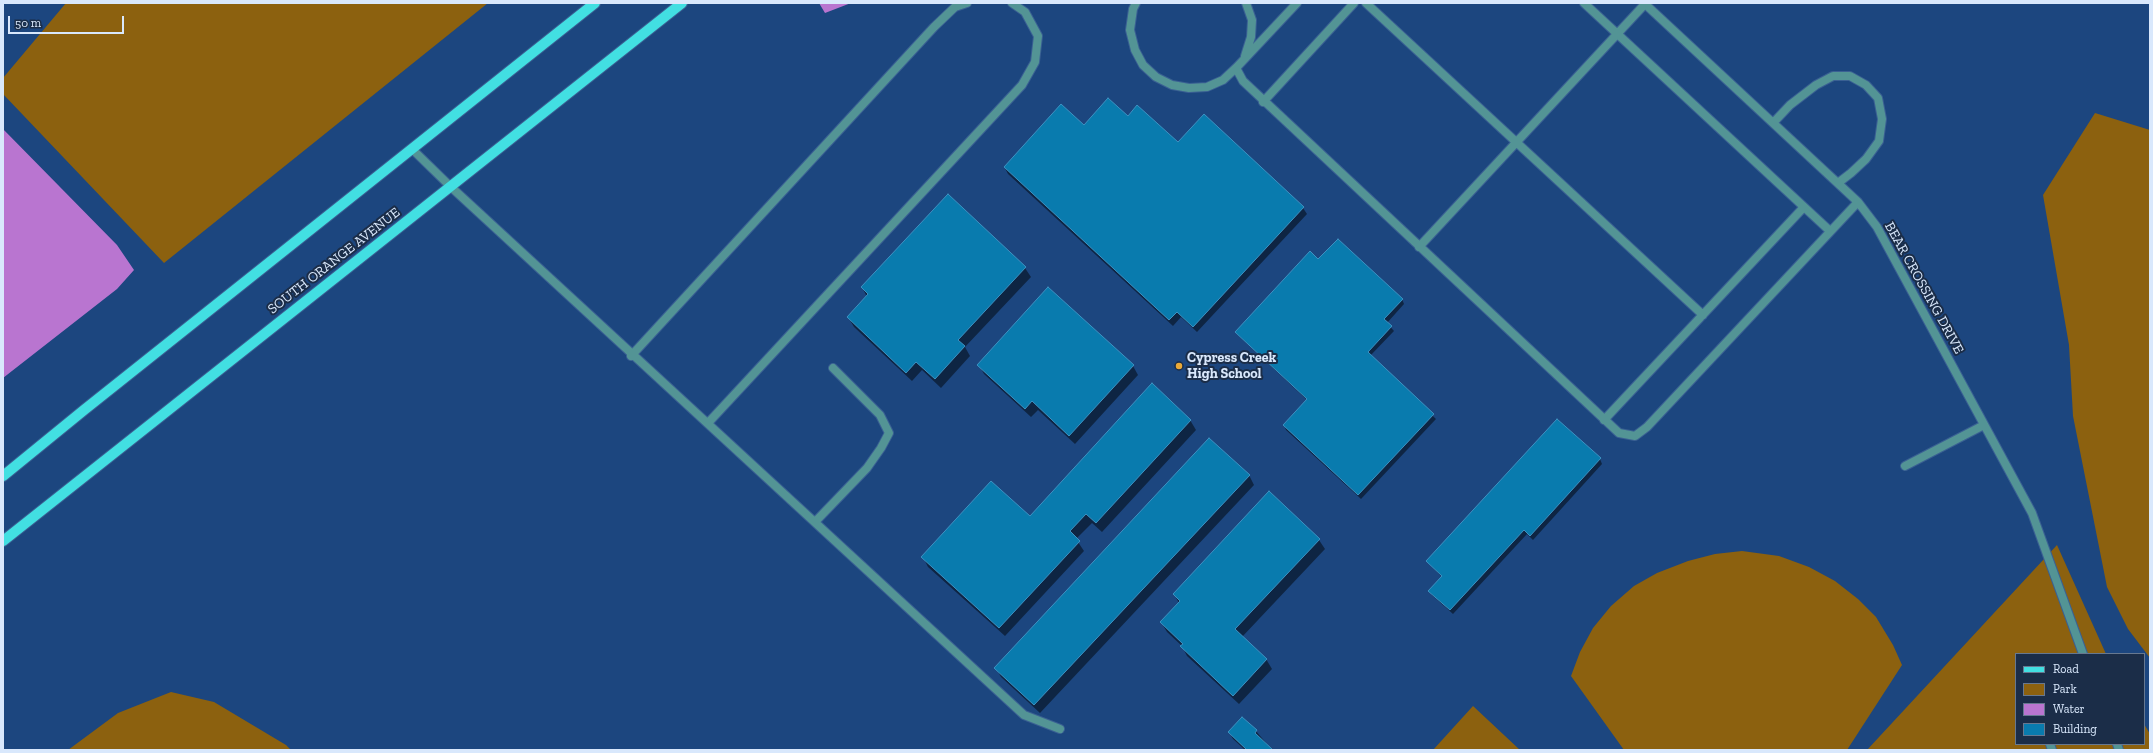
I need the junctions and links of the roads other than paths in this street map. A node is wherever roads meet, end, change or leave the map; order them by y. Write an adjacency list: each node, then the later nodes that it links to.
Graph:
1 (595, 3): 17 (main road)
2 (682, 3): 19 (main road, SOUTH ORANGE AVENUE)
3 (967, 3): 25 (street)
4 (1012, 3): 28 (street)
5 (1136, 3): 13 (street)
6 (1246, 3): 13 (street)
7 (1297, 3): 13 (street)
8 (1354, 3): 14 (street)
9 (1366, 3): 16 (street)
10 (1584, 3): 12 (street)
11 (1645, 4): 12 (street); 15 (street, BEAR CROSSING DRIVE)
12 (1617, 34): 16 (street); 21 (street)
13 (1236, 68): 14 (street)
14 (1263, 102): 23 (street)
15 (1773, 123): 18 (street, BEAR CROSSING DRIVE); 18 (street)
16 (1516, 143): 23 (street); 24 (street)
17 (412, 149): 19 (street); 31 (main road)
18 (1838, 183): 20 (street, BEAR CROSSING DRIVE)
19 (451, 187): 25 (street); 33 (main road, SOUTH ORANGE AVENUE)
20 (1858, 202): 22 (street); 29 (street, BEAR CROSSING DRIVE)
21 (1804, 207): 22 (street); 24 (street)
22 (1830, 231): 27 (street)
23 (1419, 248): 27 (street)
24 (1703, 315): 27 (street)
25 (631, 356): 28 (street)
26 (833, 368): 32 (street)
27 (1604, 420)
28 (708, 423): 32 (street)
29 (1984, 425): 30 (street); 34 (street, BEAR CROSSING DRIVE)
30 (1905, 466)
31 (3, 476)
32 (815, 522): 35 (street)
33 (3, 541)
34 (2084, 653)
35 (1060, 730)

